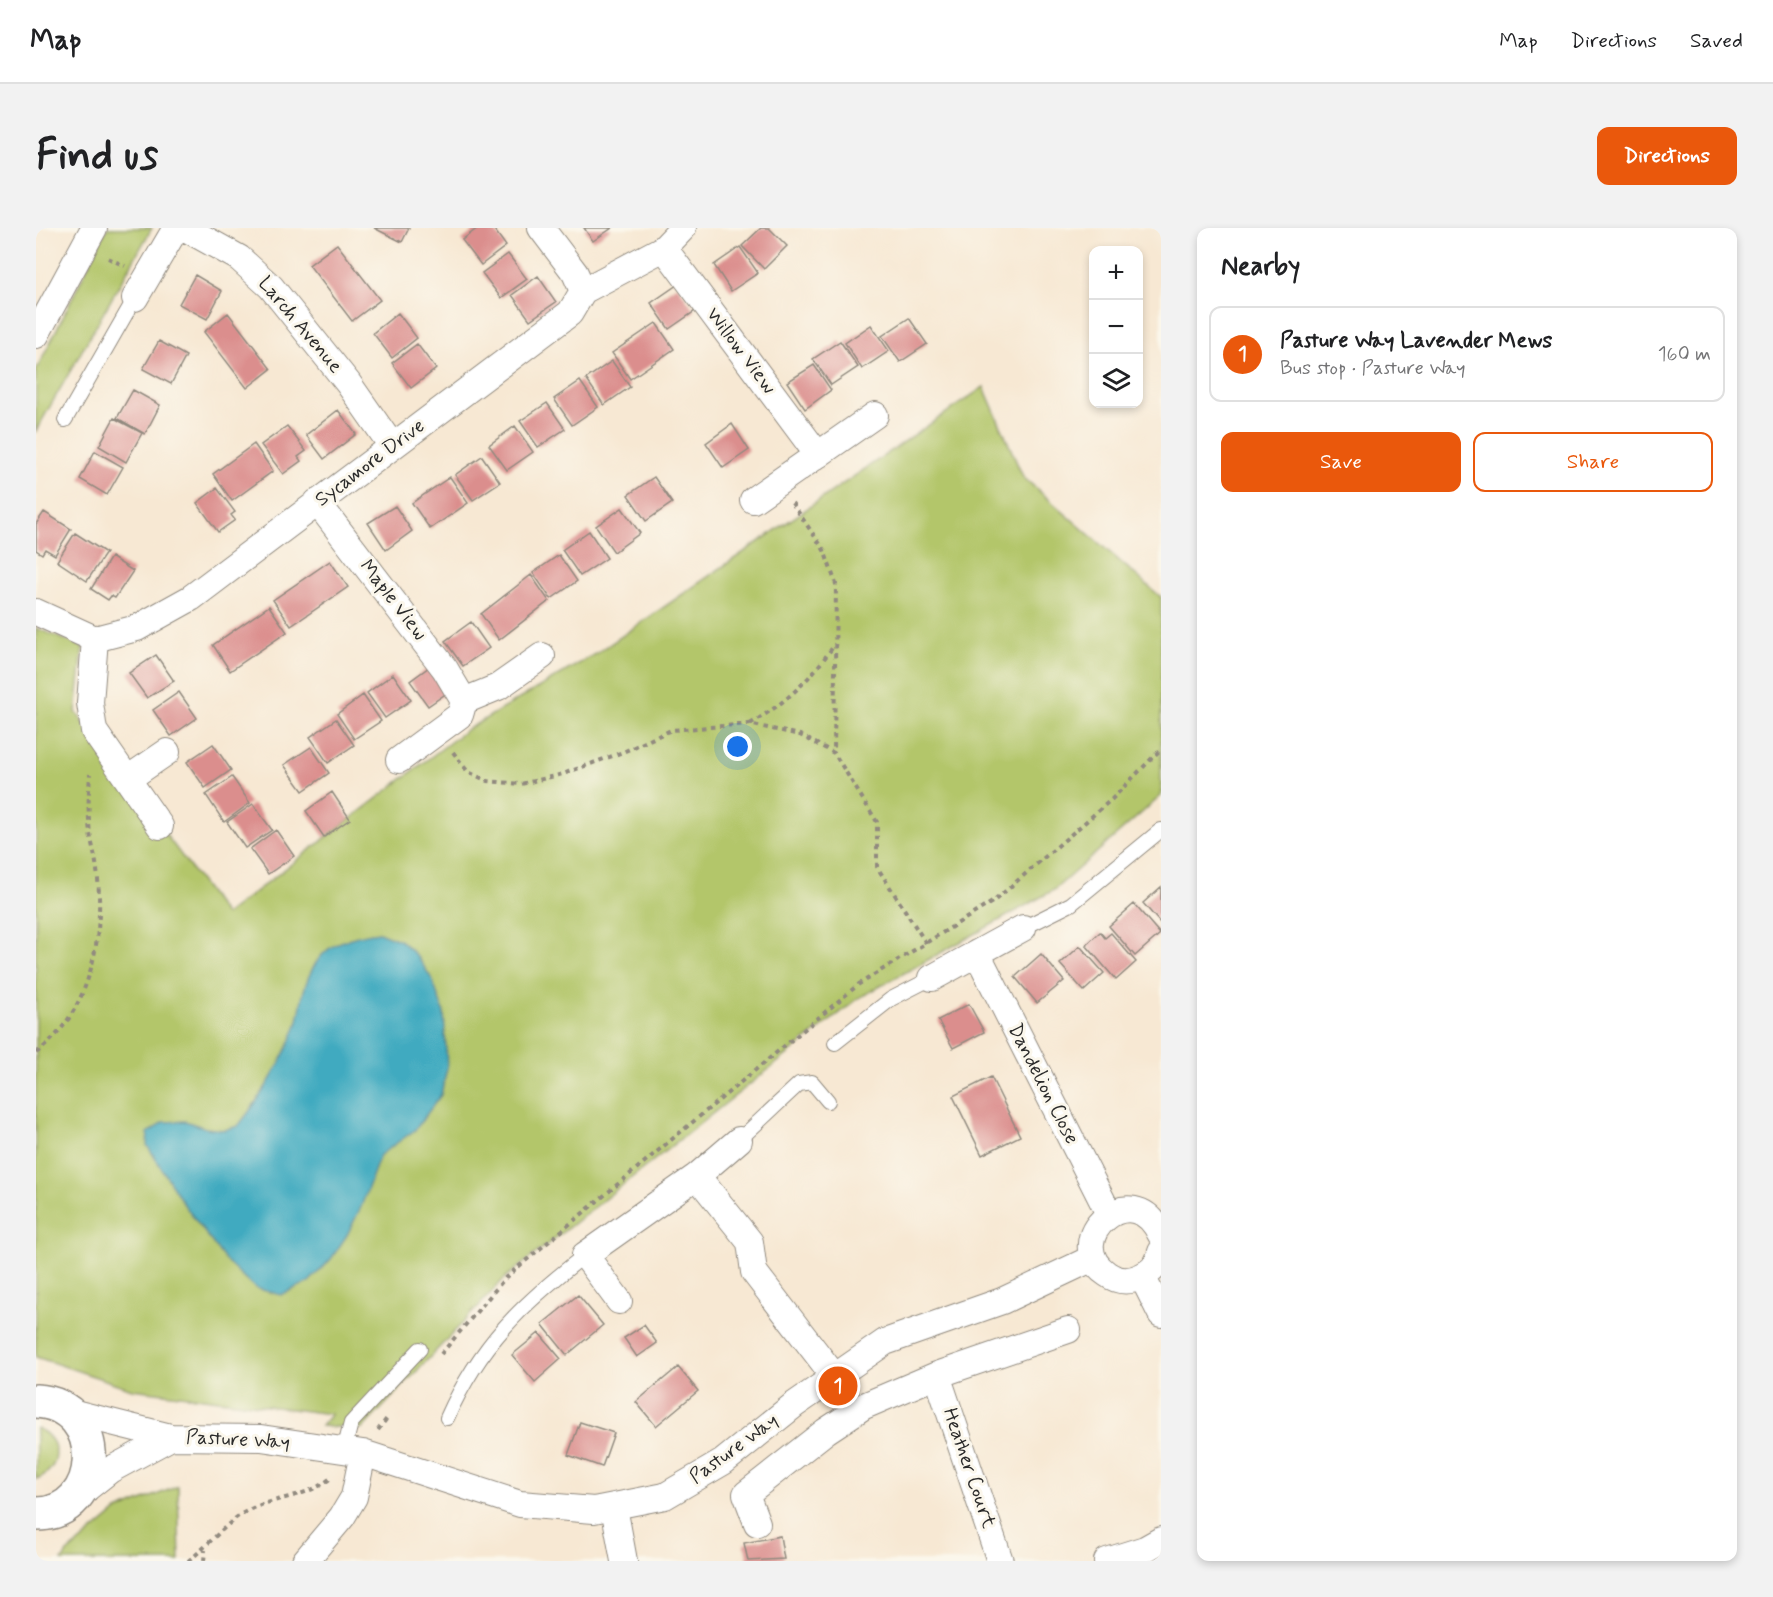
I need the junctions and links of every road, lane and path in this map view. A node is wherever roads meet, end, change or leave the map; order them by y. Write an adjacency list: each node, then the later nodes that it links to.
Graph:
1 (176, 228): 7 (street)
2 (185, 228): 13 (street, Larch Avenue)
3 (541, 228): 8 (street)
4 (683, 228): 6 (street, Sycamore Drive)
5 (88, 237): 7 (path); 10 (street)
6 (664, 248): 8 (street, Sycamore Drive); 14 (street, Willow View)
7 (148, 276): 9 (street)
8 (583, 291): 13 (street, Sycamore Drive)
9 (135, 298): 12 (lane)
10 (36, 335)
11 (875, 415): 14 (street)
12 (65, 420)
13 (392, 446): 17 (street, Sycamore Drive)
14 (818, 455): 15 (street)
15 (778, 483): 16 (street); 20 (path)
16 (753, 500)
17 (317, 502): 19 (street, Sycamore Drive); 22 (street, Maple View)
18 (36, 612): 19 (street)
19 (95, 639): 24 (street)
20 (835, 643): 23 (path); 28 (path)
21 (542, 656): 22 (street)
22 (464, 701): 25 (street)
23 (749, 724): 25 (path); 28 (path)
24 (94, 731): 30 (street); 38 (path)
25 (438, 732): 29 (street)
26 (1161, 749): 34 (path)
27 (168, 752): 30 (street)
28 (834, 753): 34 (path)
29 (399, 760)
30 (129, 778): 31 (street)
31 (160, 826)
32 (1161, 830): 33 (lane)
33 (1023, 928): 35 (street)
34 (926, 943): 52 (path)
35 (977, 953): 36 (street); 42 (street, Dandelion Close)
36 (932, 978): 37 (lane)
37 (835, 1043)
38 (36, 1053)
39 (828, 1101): 40 (lane)
40 (739, 1140): 41 (street)
41 (697, 1176): 45 (street); 54 (street)
42 (1108, 1214): 43 (street); 46 (street)
43 (1161, 1234)
44 (1161, 1251): 47 (street)
45 (585, 1256): 48 (street); 57 (lane)
46 (1094, 1258): 47 (street); 54 (street, Pasture Way)
47 (1142, 1276): 49 (street)
48 (619, 1301)
49 (1161, 1314)
50 (1068, 1330): 53 (street)
51 (420, 1349): 59 (lane)
52 (439, 1356)
53 (937, 1375): 62 (street); 70 (street, Heather Court)
54 (834, 1376): 60 (street, Pasture Way)
55 (46, 1402): 58 (street, Pasture Way); 61 (main road)
56 (395, 1409): 59 (path)
57 (447, 1418)
58 (171, 1437): 59 (street, Pasture Way); 61 (street, Pasture Way)
59 (353, 1451): 60 (street, Pasture Way); 65 (path); 68 (street)
60 (614, 1506): 69 (street)
61 (54, 1508): 63 (main road)
62 (757, 1523)
63 (36, 1537)
64 (1161, 1540): 71 (street)
65 (206, 1549): 66 (path); 67 (path)
66 (188, 1561)
67 (204, 1561)
68 (305, 1561)
69 (624, 1561)
70 (1000, 1561)
71 (1107, 1561)

